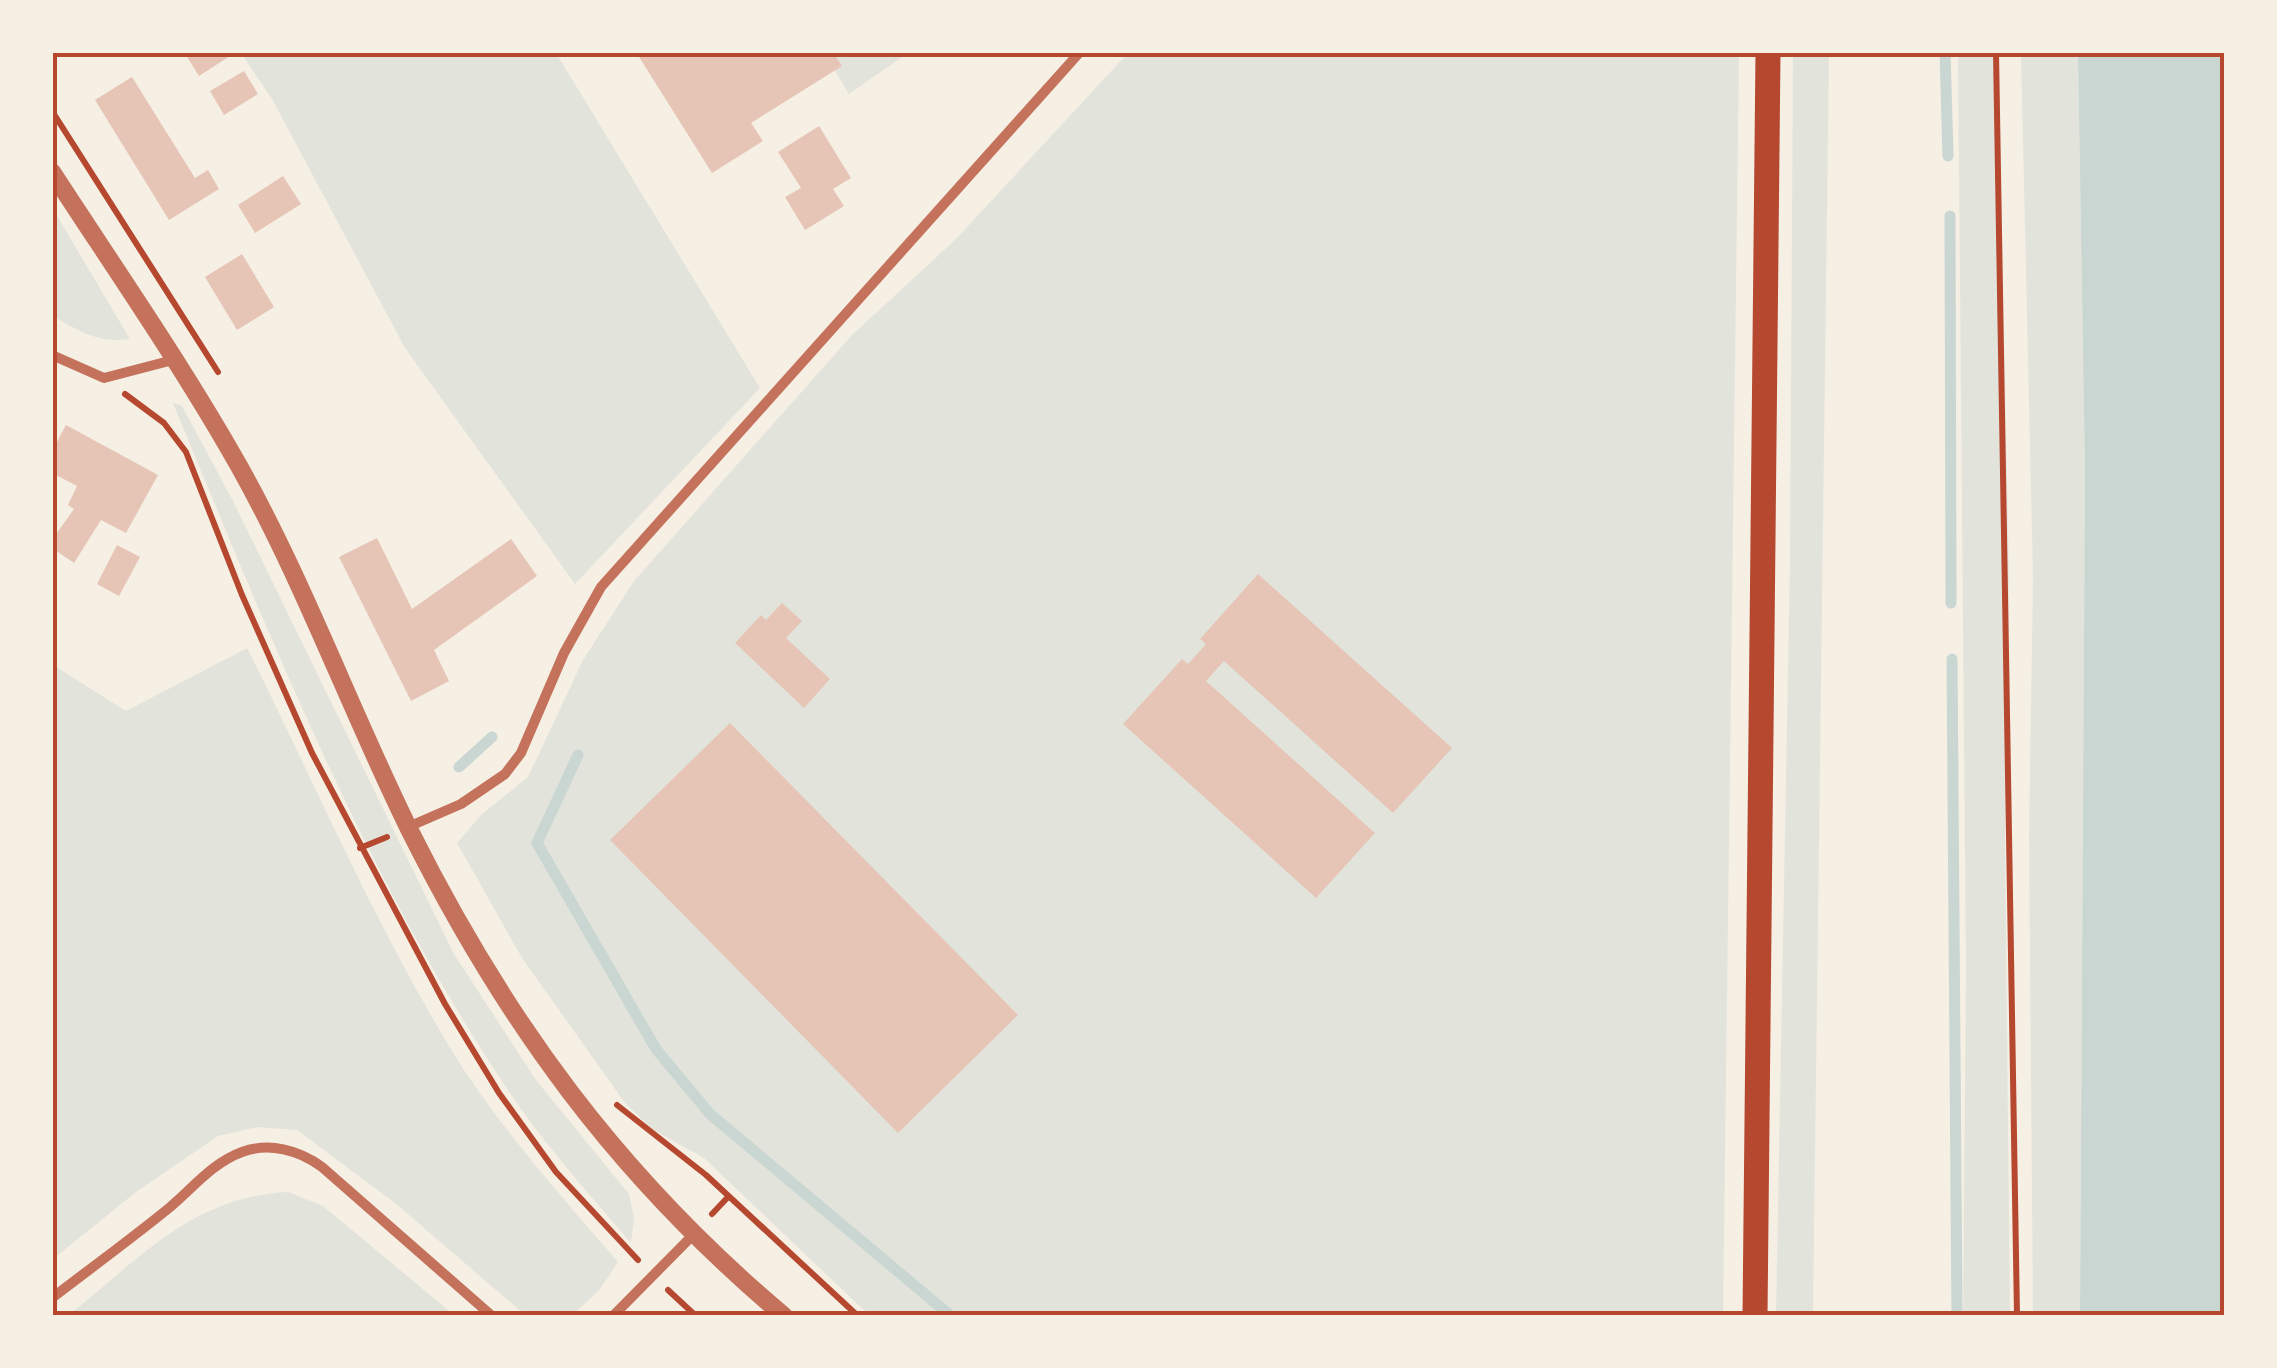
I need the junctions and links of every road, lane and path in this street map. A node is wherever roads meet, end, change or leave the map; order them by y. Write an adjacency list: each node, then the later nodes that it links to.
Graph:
1 (1080, 52): 10 (street)
2 (1768, 52): 20 (main road)
3 (1996, 52): 21 (path)
4 (52, 111): 6 (path)
5 (52, 172): 8 (street)
6 (205, 349)
7 (52, 355): 9 (street)
8 (173, 360): 9 (street); 10 (street)
9 (104, 378): 13 (path)
10 (408, 827): 12 (street)
11 (728, 1196): 19 (path)
12 (693, 1235): 13 (street); 18 (street)
13 (653, 1276): 16 (street); 17 (path)
14 (52, 1298): 15 (street)
15 (492, 1316)
16 (613, 1316)
17 (696, 1316)
18 (784, 1316)
19 (858, 1316)
20 (1755, 1316)
21 (2017, 1316)

